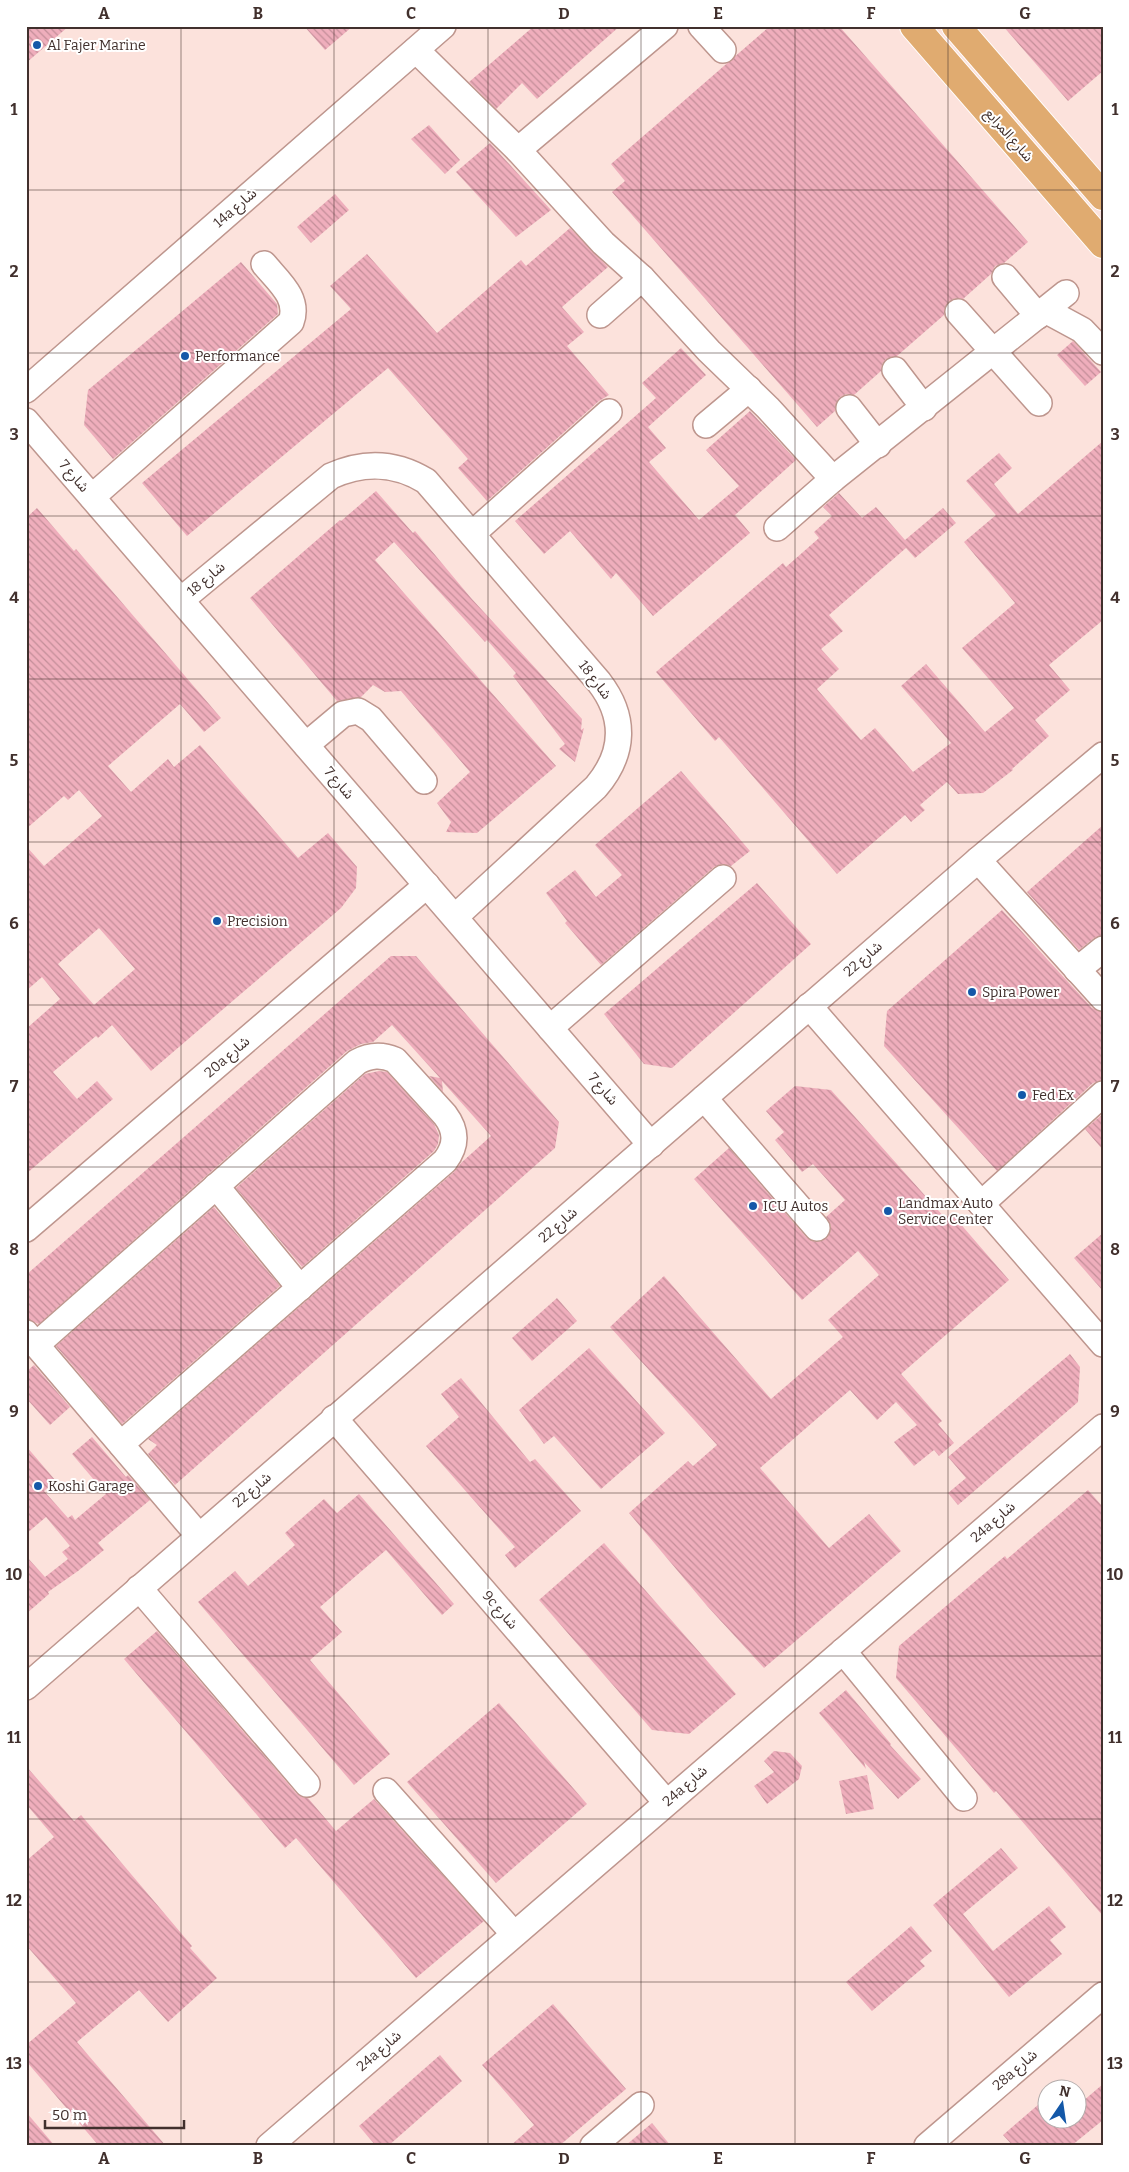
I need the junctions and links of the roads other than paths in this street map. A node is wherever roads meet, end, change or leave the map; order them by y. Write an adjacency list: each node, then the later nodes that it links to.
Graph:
1 (443, 26): 6 (street, 14a شارع)
2 (665, 26): 8 (street)
3 (701, 26): 7 (street)
4 (914, 26): 10 (main road, شارع المرابع)
5 (956, 26): 9 (main road)
6 (416, 50): 8 (street); 22 (street, 14a شارع)
7 (722, 50)
8 (518, 150): 13 (street)
9 (1103, 196)
10 (1103, 244)
11 (264, 264): 31 (street)
12 (1005, 277): 16 (street)
13 (642, 278): 17 (street); 21 (street)
14 (1066, 293): 16 (street)
15 (958, 312): 18 (street)
16 (1042, 313): 18 (street); 19 (street)
17 (600, 315)
18 (993, 352): 23 (street); 25 (street)
19 (1103, 352)
20 (895, 370): 25 (street)
21 (749, 389): 28 (street); 30 (street)
22 (26, 390)
23 (1039, 403)
24 (848, 408): 29 (street)
25 (924, 408): 29 (street)
26 (609, 412): 33 (street)
27 (26, 421): 31 (street, شارع 7)
28 (706, 425)
29 (878, 445): 30 (street)
30 (833, 479): 32 (street)
31 (92, 497): 34 (street, شارع 7)
32 (777, 528)
33 (472, 534): 34 (street, شارع 18); 41 (street, شارع 18)
34 (181, 600): 35 (street, شارع 7)
35 (306, 745): 37 (street); 40 (street, شارع 7)
36 (1099, 760): 38 (street, شارع 22)
37 (424, 781)
38 (978, 860): 43 (street); 45 (street, شارع 22)
39 (723, 878): 46 (street)
40 (427, 885): 41 (street, شارع 7); 53 (street, 20a شارع)
41 (455, 917): 46 (street, شارع 7)
42 (1103, 949): 43 (street)
43 (1078, 970): 44 (street)
44 (1103, 998)
45 (809, 1006): 48 (street, شارع 22); 51 (street)
46 (550, 1028): 49 (street, شارع 7)
47 (1103, 1094): 51 (street)
48 (704, 1098): 49 (street, شارع 22); 52 (street)
49 (651, 1145): 57 (street, شارع 22)
50 (216, 1186): 54 (street); 54 (street); 55 (street)
51 (981, 1204): 56 (street)
52 (817, 1228)
53 (26, 1229)
54 (300, 1288): 59 (street)
55 (31, 1339): 59 (street)
56 (1103, 1344)
57 (334, 1418): 60 (street, شارع 22); 67 (street, 9c شارع)
58 (1103, 1427): 62 (street, 24a شارع)
59 (121, 1444): 60 (street)
60 (199, 1536): 61 (street, شارع 22)
61 (139, 1588): 63 (street, شارع 22); 64 (street)
62 (843, 1651): 66 (street); 67 (street, 24a شارع)
63 (26, 1687)
64 (307, 1784)
65 (386, 1791): 68 (street)
66 (964, 1798)
67 (666, 1802): 68 (street, 24a شارع)
68 (514, 1934): 71 (street, 24a شارع)
69 (1103, 1995): 73 (street, 28a شارع)
70 (641, 2106): 72 (street)
71 (269, 2146)
72 (594, 2146)
73 (927, 2146)

